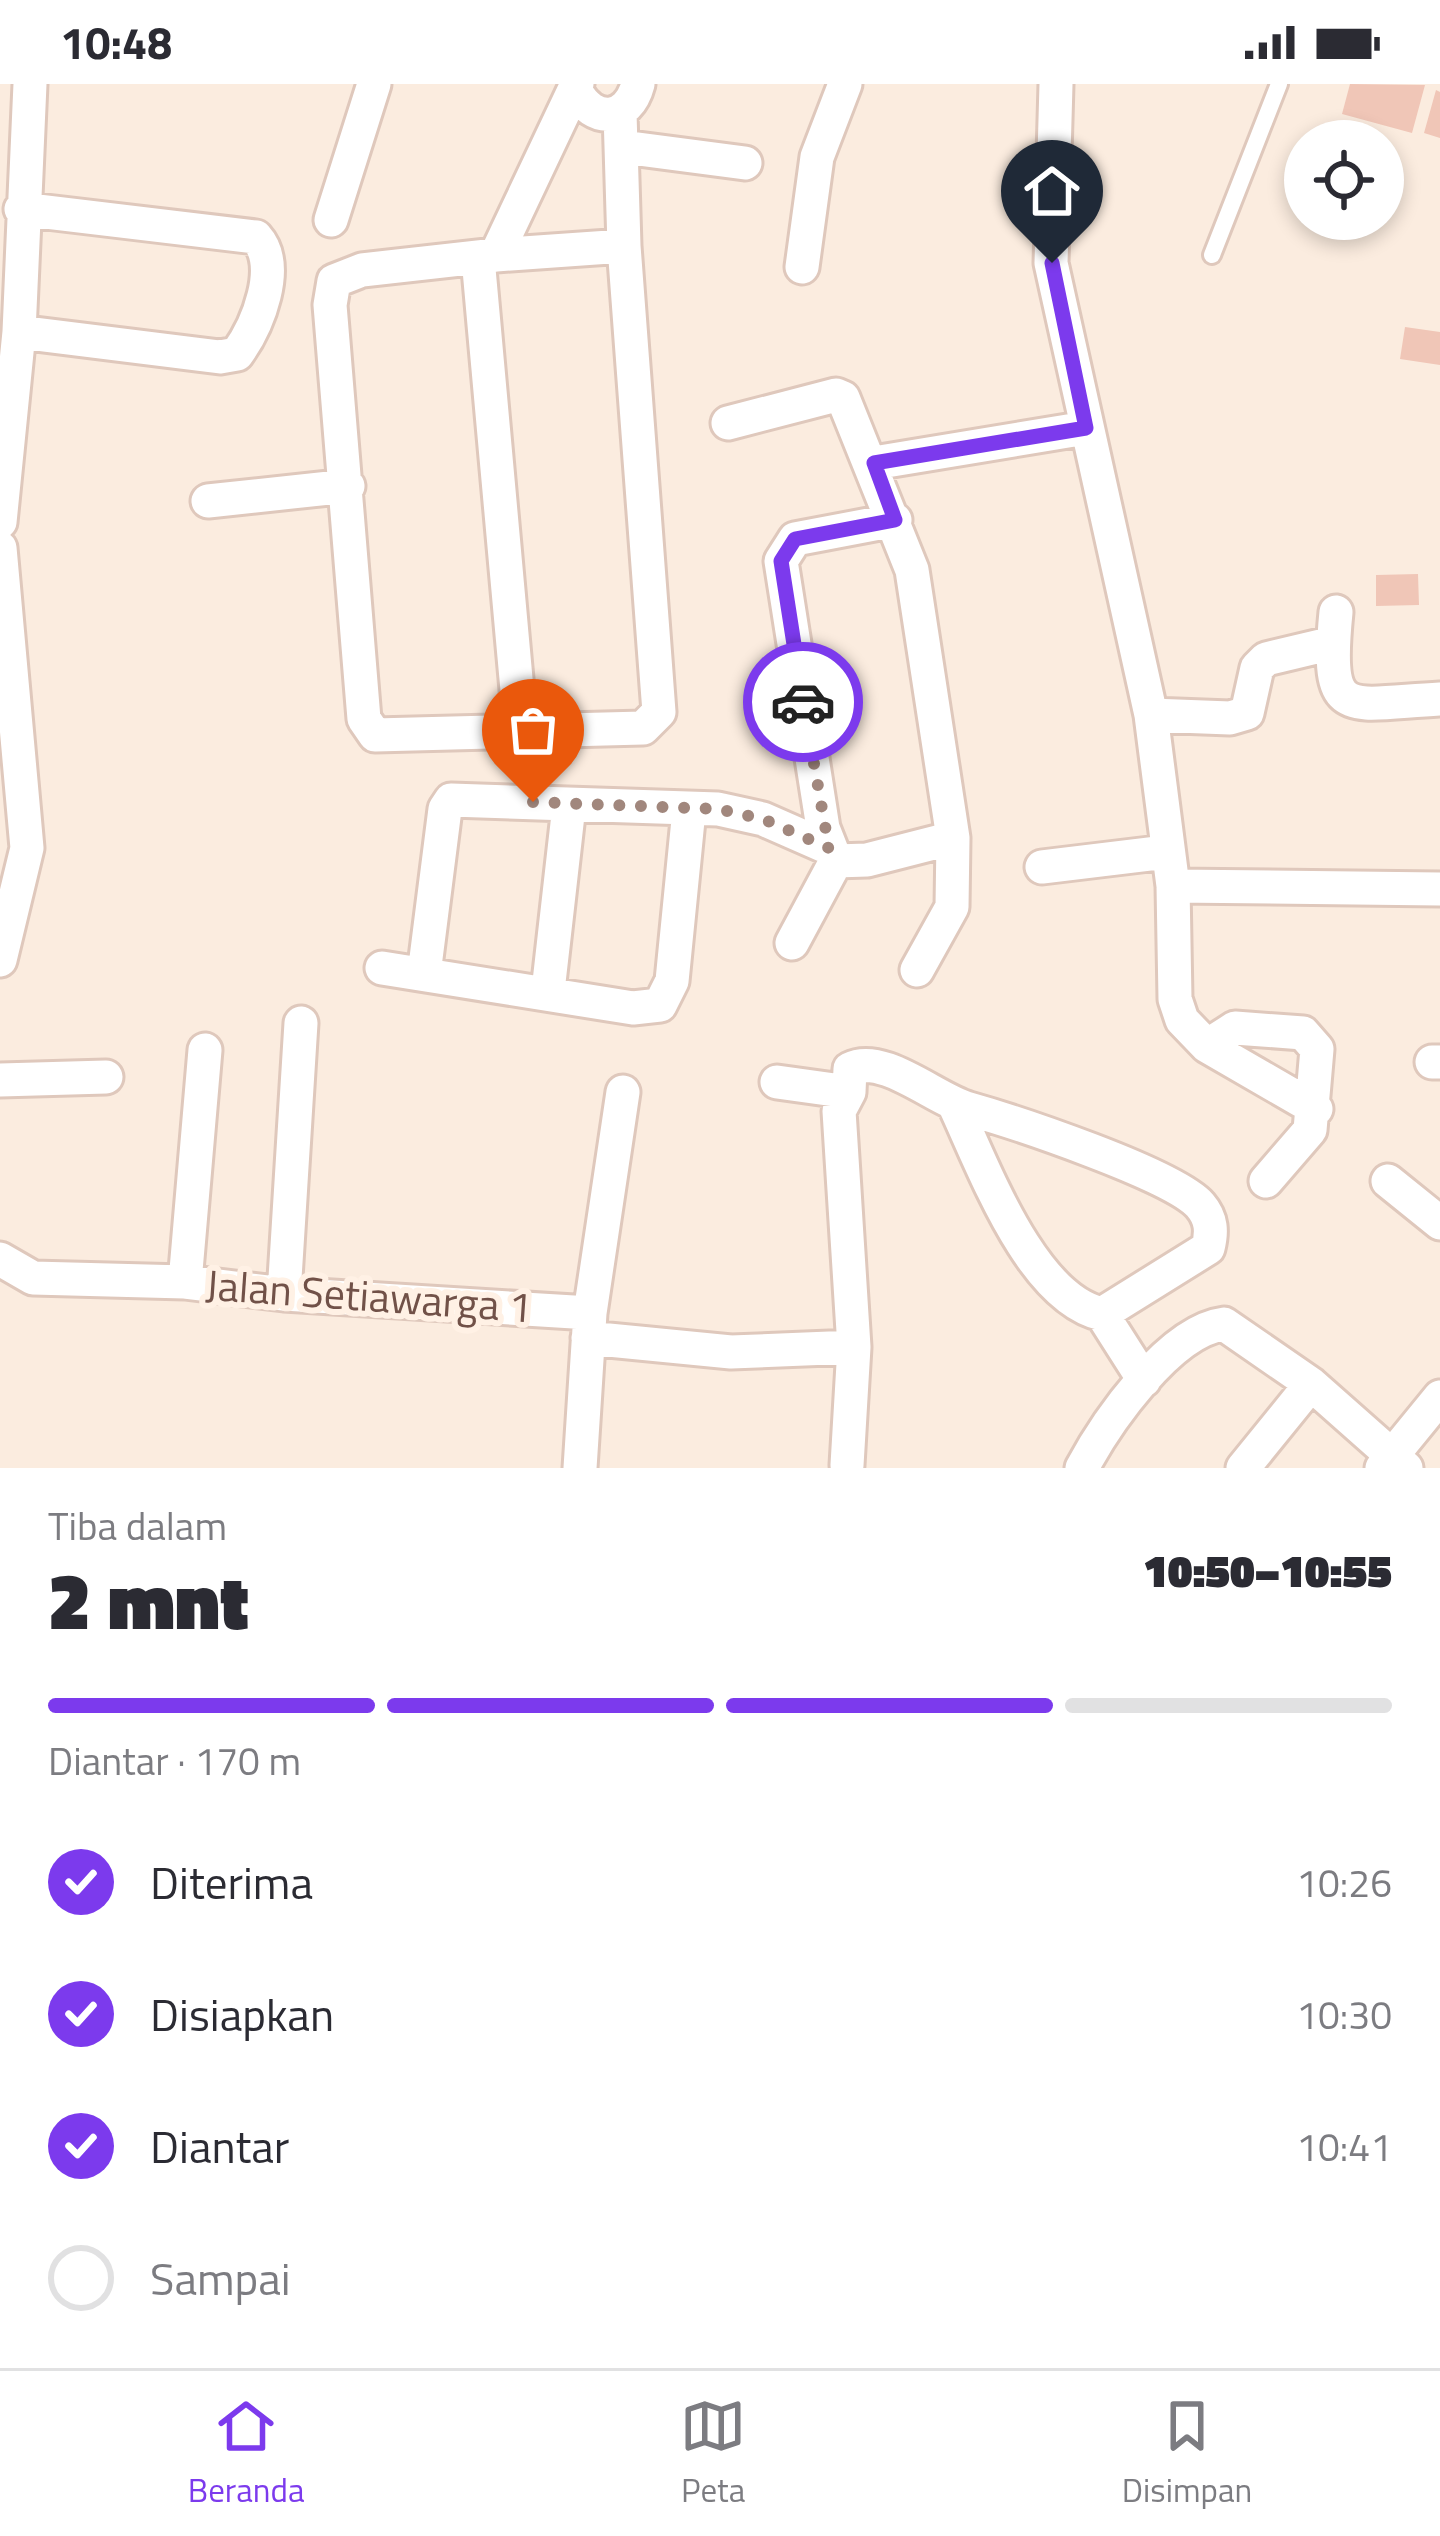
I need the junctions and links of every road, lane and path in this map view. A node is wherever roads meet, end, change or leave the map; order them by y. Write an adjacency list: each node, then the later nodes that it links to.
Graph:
1 (30, 84): 8 (street)
2 (374, 84): 11 (street)
3 (845, 84): 15 (street)
4 (1056, 84): 19 (street)
5 (1279, 84): 13 (lane)
6 (576, 87): 7 (street); 14 (street)
7 (631, 103): 9 (street); 12 (street)
8 (12, 123): 10 (street)
9 (745, 163)
10 (21, 208): 16 (street); 16 (street)
11 (331, 220)
12 (623, 246): 14 (street); 28 (street)
13 (1212, 255)
14 (487, 257): 21 (street); 28 (street)
15 (802, 267)
16 (19, 332): 17 (street)
17 (5, 416): 24 (street)
18 (728, 424): 20 (street)
19 (1086, 428): 20 (street); 27 (street)
20 (874, 463): 23 (street)
21 (348, 486): 22 (street); 28 (street)
22 (208, 501)
23 (895, 520): 31 (street); 33 (street)
24 (0, 522)
25 (0, 548): 37 (street)
26 (1440, 699): 27 (street)
27 (1151, 716): 32 (street)
28 (521, 734)
29 (569, 806): 30 (street); 42 (street); 43 (street)
30 (689, 810): 33 (street); 43 (street)
31 (953, 838): 33 (street); 41 (street)
32 (1166, 852): 34 (street); 35 (street)
33 (832, 855): 38 (street)
34 (1042, 867)
35 (1173, 886): 36 (street); 45 (street)
36 (1440, 889)
37 (9, 900): 39 (street)
38 (792, 943)
39 (0, 960)
40 (382, 968): 42 (street)
41 (917, 970)
42 (424, 974): 43 (street)
43 (548, 992)
44 (301, 1023): 59 (street)
45 (1208, 1046): 53 (street); 53 (street)
46 (205, 1050): 58 (street)
47 (106, 1077): 48 (street)
48 (0, 1080)
49 (777, 1082): 51 (street)
50 (623, 1092): 61 (street)
51 (849, 1092): 52 (street); 62 (street)
52 (955, 1106): 60 (street); 60 (street)
53 (1316, 1109): 54 (street)
54 (1266, 1181)
55 (1388, 1181): 56 (street)
56 (1440, 1223)
57 (0, 1259): 58 (street, Jalan Setiawarga 1)
58 (185, 1282): 59 (street, Jalan Setiawarga 1)
59 (284, 1294): 61 (street, Jalan Setiawarga 1)
60 (1102, 1314): 63 (street)
61 (589, 1326): 62 (street); 68 (street, Jalan Setiawarga 1)
62 (854, 1347): 67 (street)
63 (1144, 1380): 64 (street); 69 (street)
64 (1310, 1384): 66 (street); 70 (street)
65 (1440, 1397): 66 (street)
66 (1393, 1464)
67 (847, 1465)
68 (580, 1468)
69 (1082, 1468)
70 (1243, 1468)

